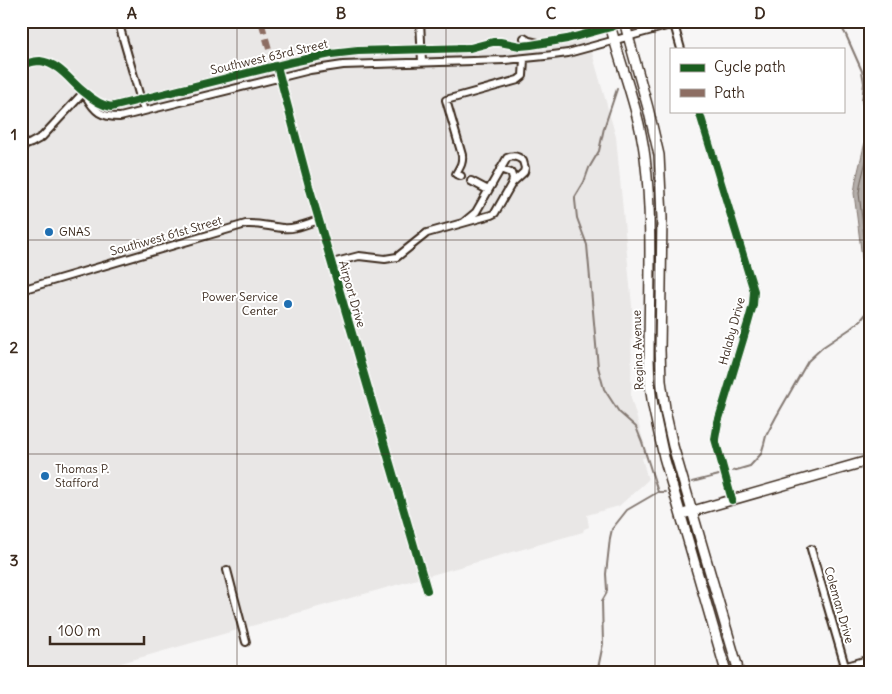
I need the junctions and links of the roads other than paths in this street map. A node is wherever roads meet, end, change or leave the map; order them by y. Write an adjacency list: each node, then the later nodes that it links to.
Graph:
1 (118, 21): 18 (street)
2 (420, 21): 11 (street)
3 (624, 21): 5 (street, Southwest 63rd Street); 6 (main road, Regina Avenue)
4 (674, 23): 6 (street, Southwest 63rd Street); 10 (street)
5 (610, 24): 8 (main road, Regina Avenue); 9 (street, Southwest 63rd Street)
6 (628, 37): 8 (street, Southwest 63rd Street); 33 (main road, Regina Avenue)
7 (524, 38): 9 (street)
8 (615, 40): 12 (street, Southwest 63rd Street); 34 (main road, Regina Avenue)
9 (547, 43): 11 (street, Southwest 63rd Street)
10 (681, 48)
11 (422, 49): 13 (street); 15 (street, Southwest 63rd Street)
12 (524, 59): 13 (street, Southwest 63rd Street); 23 (street)
13 (422, 62): 16 (street, Southwest 63rd Street)
14 (21, 64): 17 (street, Southwest 63rd Street)
15 (277, 66): 16 (street, Airport Drive); 18 (street, Southwest 63rd Street)
16 (280, 77): 19 (street, Southwest 63rd Street); 27 (street, Airport Drive)
17 (84, 92): 18 (street, Southwest 63rd Street); 19 (street, Southwest 63rd Street); 21 (street)
18 (141, 100): 19 (street)
19 (144, 112)
20 (699, 112): 32 (street, Halaby Drive)
21 (21, 146)
22 (500, 169): 25 (street); 25 (street); 26 (street)
23 (459, 175)
24 (471, 181): 26 (street)
25 (512, 183): 28 (street)
26 (488, 190): 28 (street)
27 (319, 220): 29 (street, Airport Drive); 30 (street, Southwest 61st Street)
28 (464, 222): 29 (street)
29 (332, 263): 37 (street, Airport Drive)
30 (21, 290)
31 (871, 460): 32 (main road)
32 (732, 500): 33 (main road)
33 (692, 511): 34 (main road); 42 (main road, Regina Avenue)
34 (681, 515): 41 (main road, Regina Avenue)
35 (811, 549): 40 (street, Coleman Drive)
36 (227, 570): 38 (street)
37 (427, 590)
38 (246, 642)
39 (871, 659): 40 (street)
40 (845, 666): 43 (street)
41 (728, 673)
42 (738, 673)
43 (823, 673)

